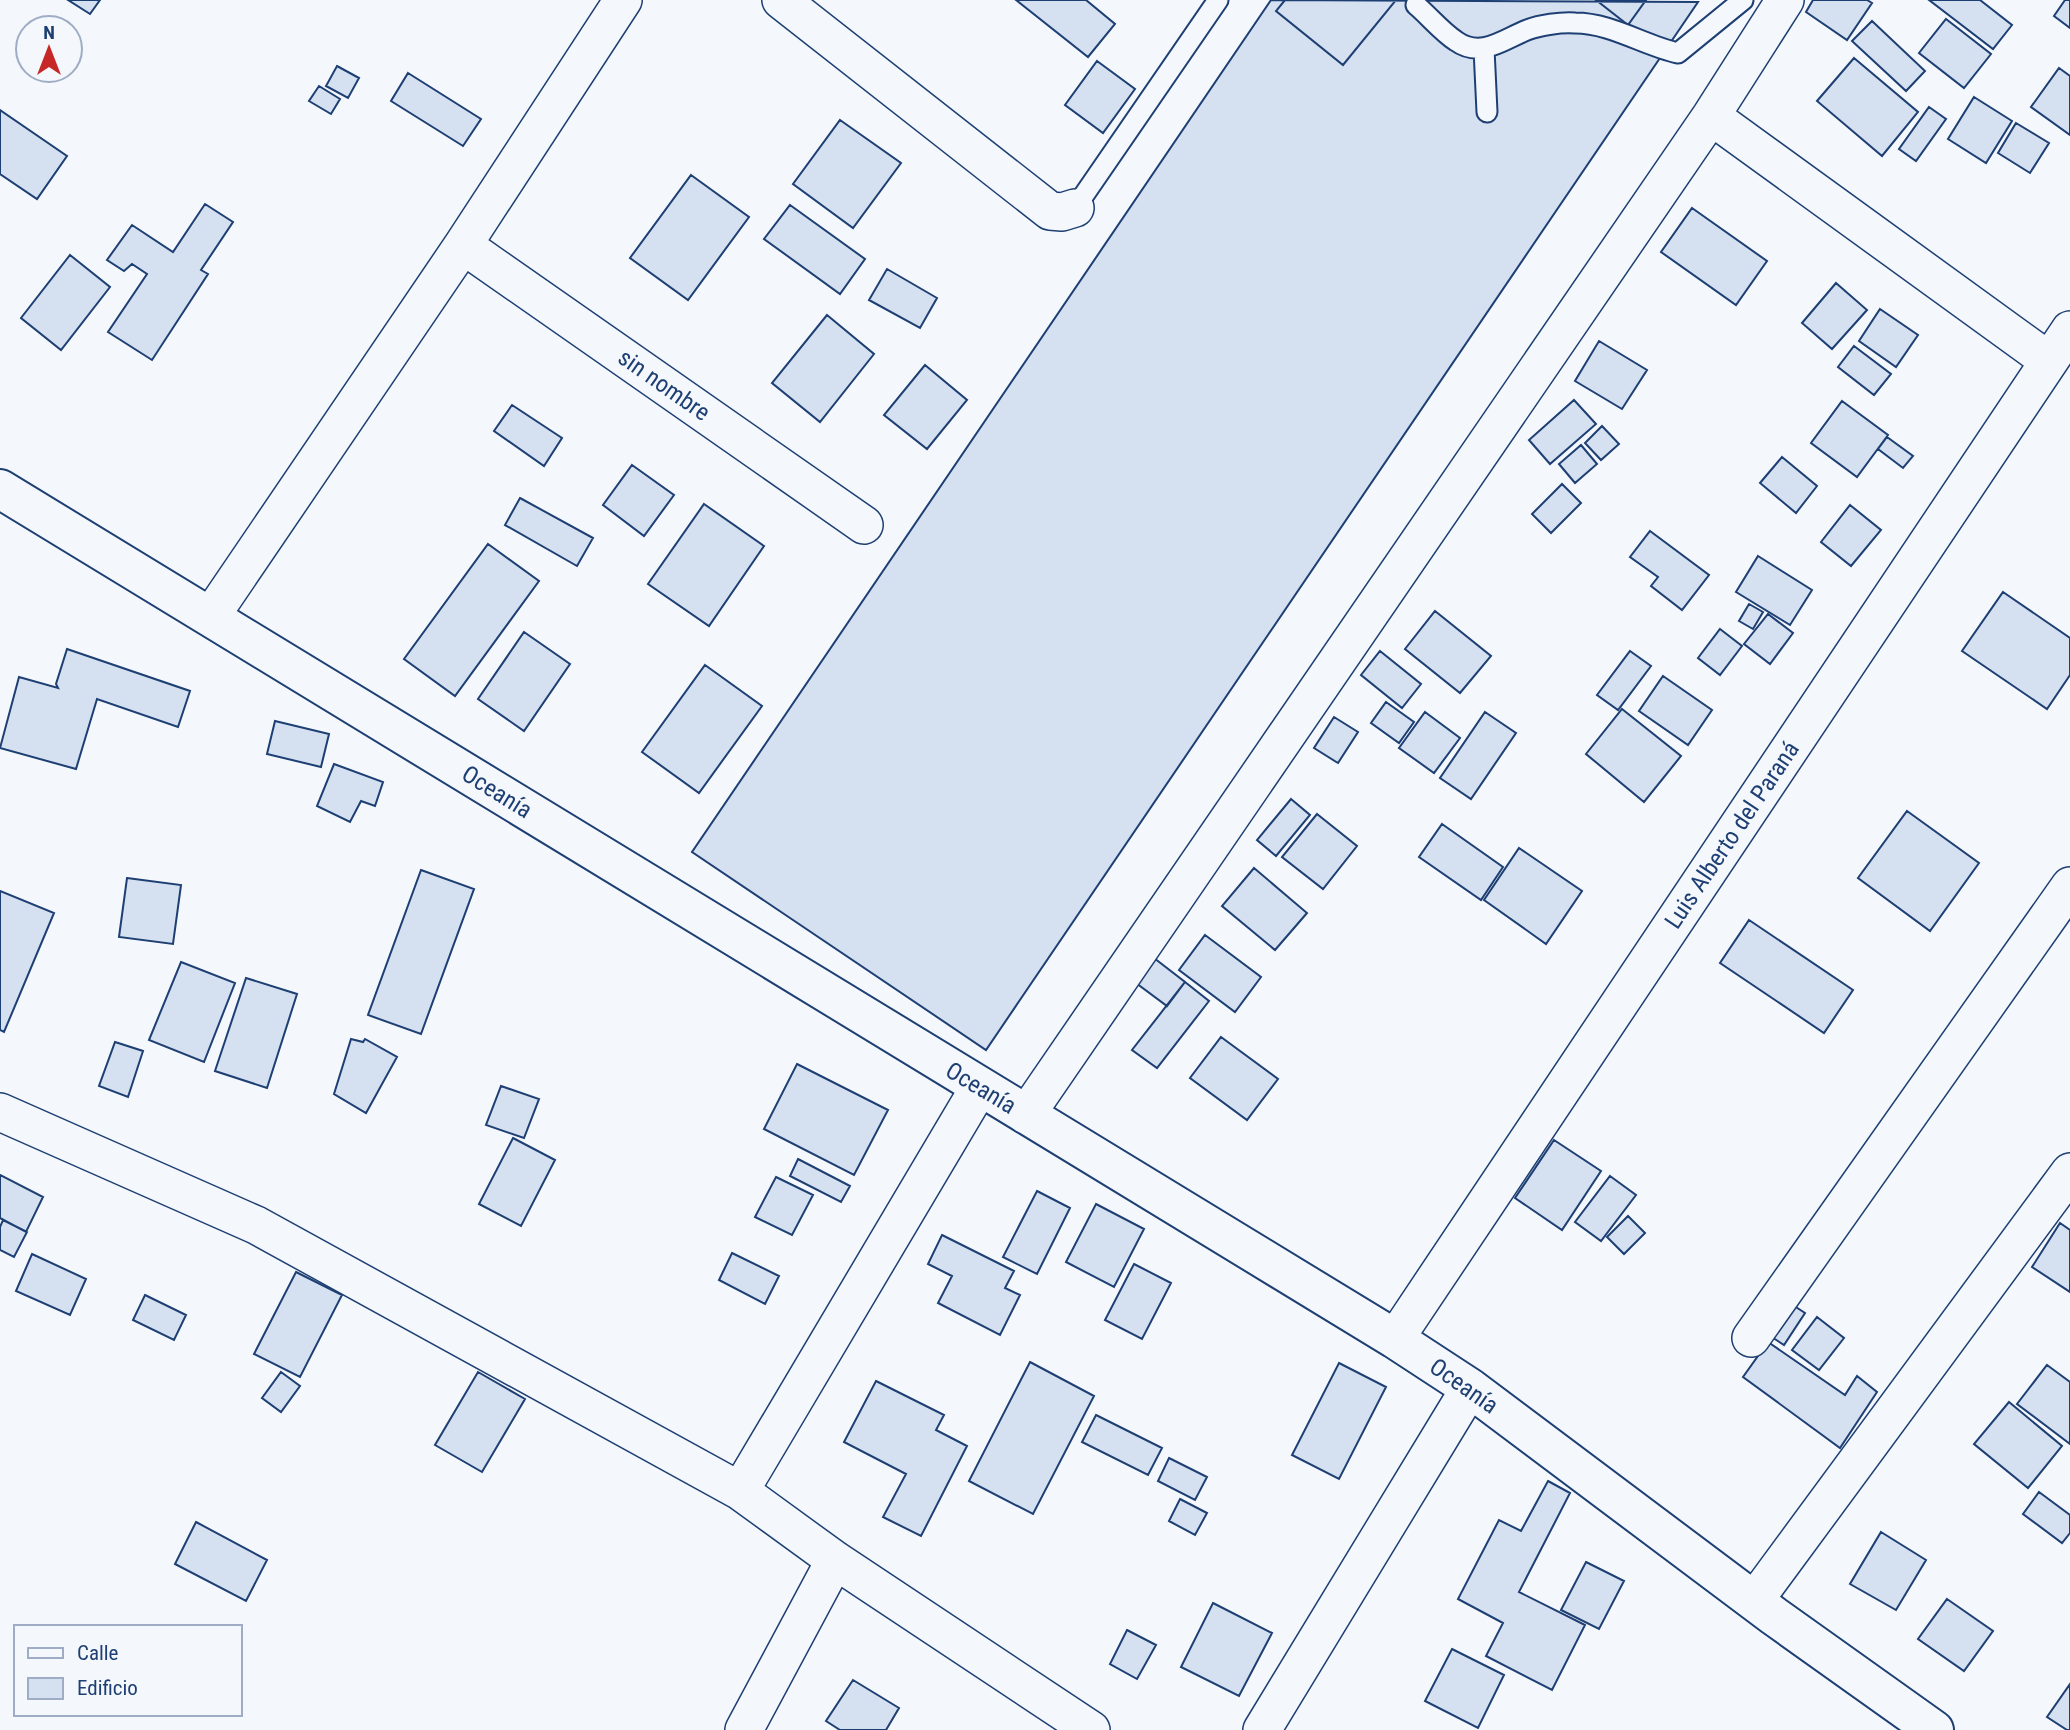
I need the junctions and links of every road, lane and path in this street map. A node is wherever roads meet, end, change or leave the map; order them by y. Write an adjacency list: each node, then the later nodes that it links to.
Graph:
1 (623, 0): 10 (street)
2 (781, 0): 9 (street)
3 (1218, 0): 9 (lane)
4 (1416, 5): 6 (lane)
5 (1761, 5): 6 (lane); 8 (street)
6 (1484, 49): 7 (lane)
7 (1487, 112)
8 (1711, 117): 12 (street); 19 (street)
9 (1075, 208)
10 (463, 245): 14 (street, sin nombre); 15 (street)
11 (2070, 330): 12 (street, Luis Alberto del Paraná)
12 (2049, 361): 22 (street, Luis Alberto del Paraná)
13 (0, 489): 15 (street, Oceanía)
14 (864, 525)
15 (211, 617): 17 (street, Oceanía)
16 (2070, 886): 21 (street)
17 (979, 1088): 19 (street, Oceanía); 24 (street)
18 (0, 1112): 24 (street)
19 (1026, 1115): 22 (street, Oceanía)
20 (2070, 1172): 26 (street)
21 (1751, 1338)
22 (1395, 1339): 23 (street, Oceanía)
23 (1470, 1388): 26 (street, Oceanía); 29 (street)
24 (740, 1491): 25 (street)
25 (835, 1560): 27 (street); 28 (street)
26 (1754, 1601): 30 (street, Oceanía)
27 (744, 1730)
28 (1091, 1730)
29 (1262, 1730)
30 (1934, 1730)

